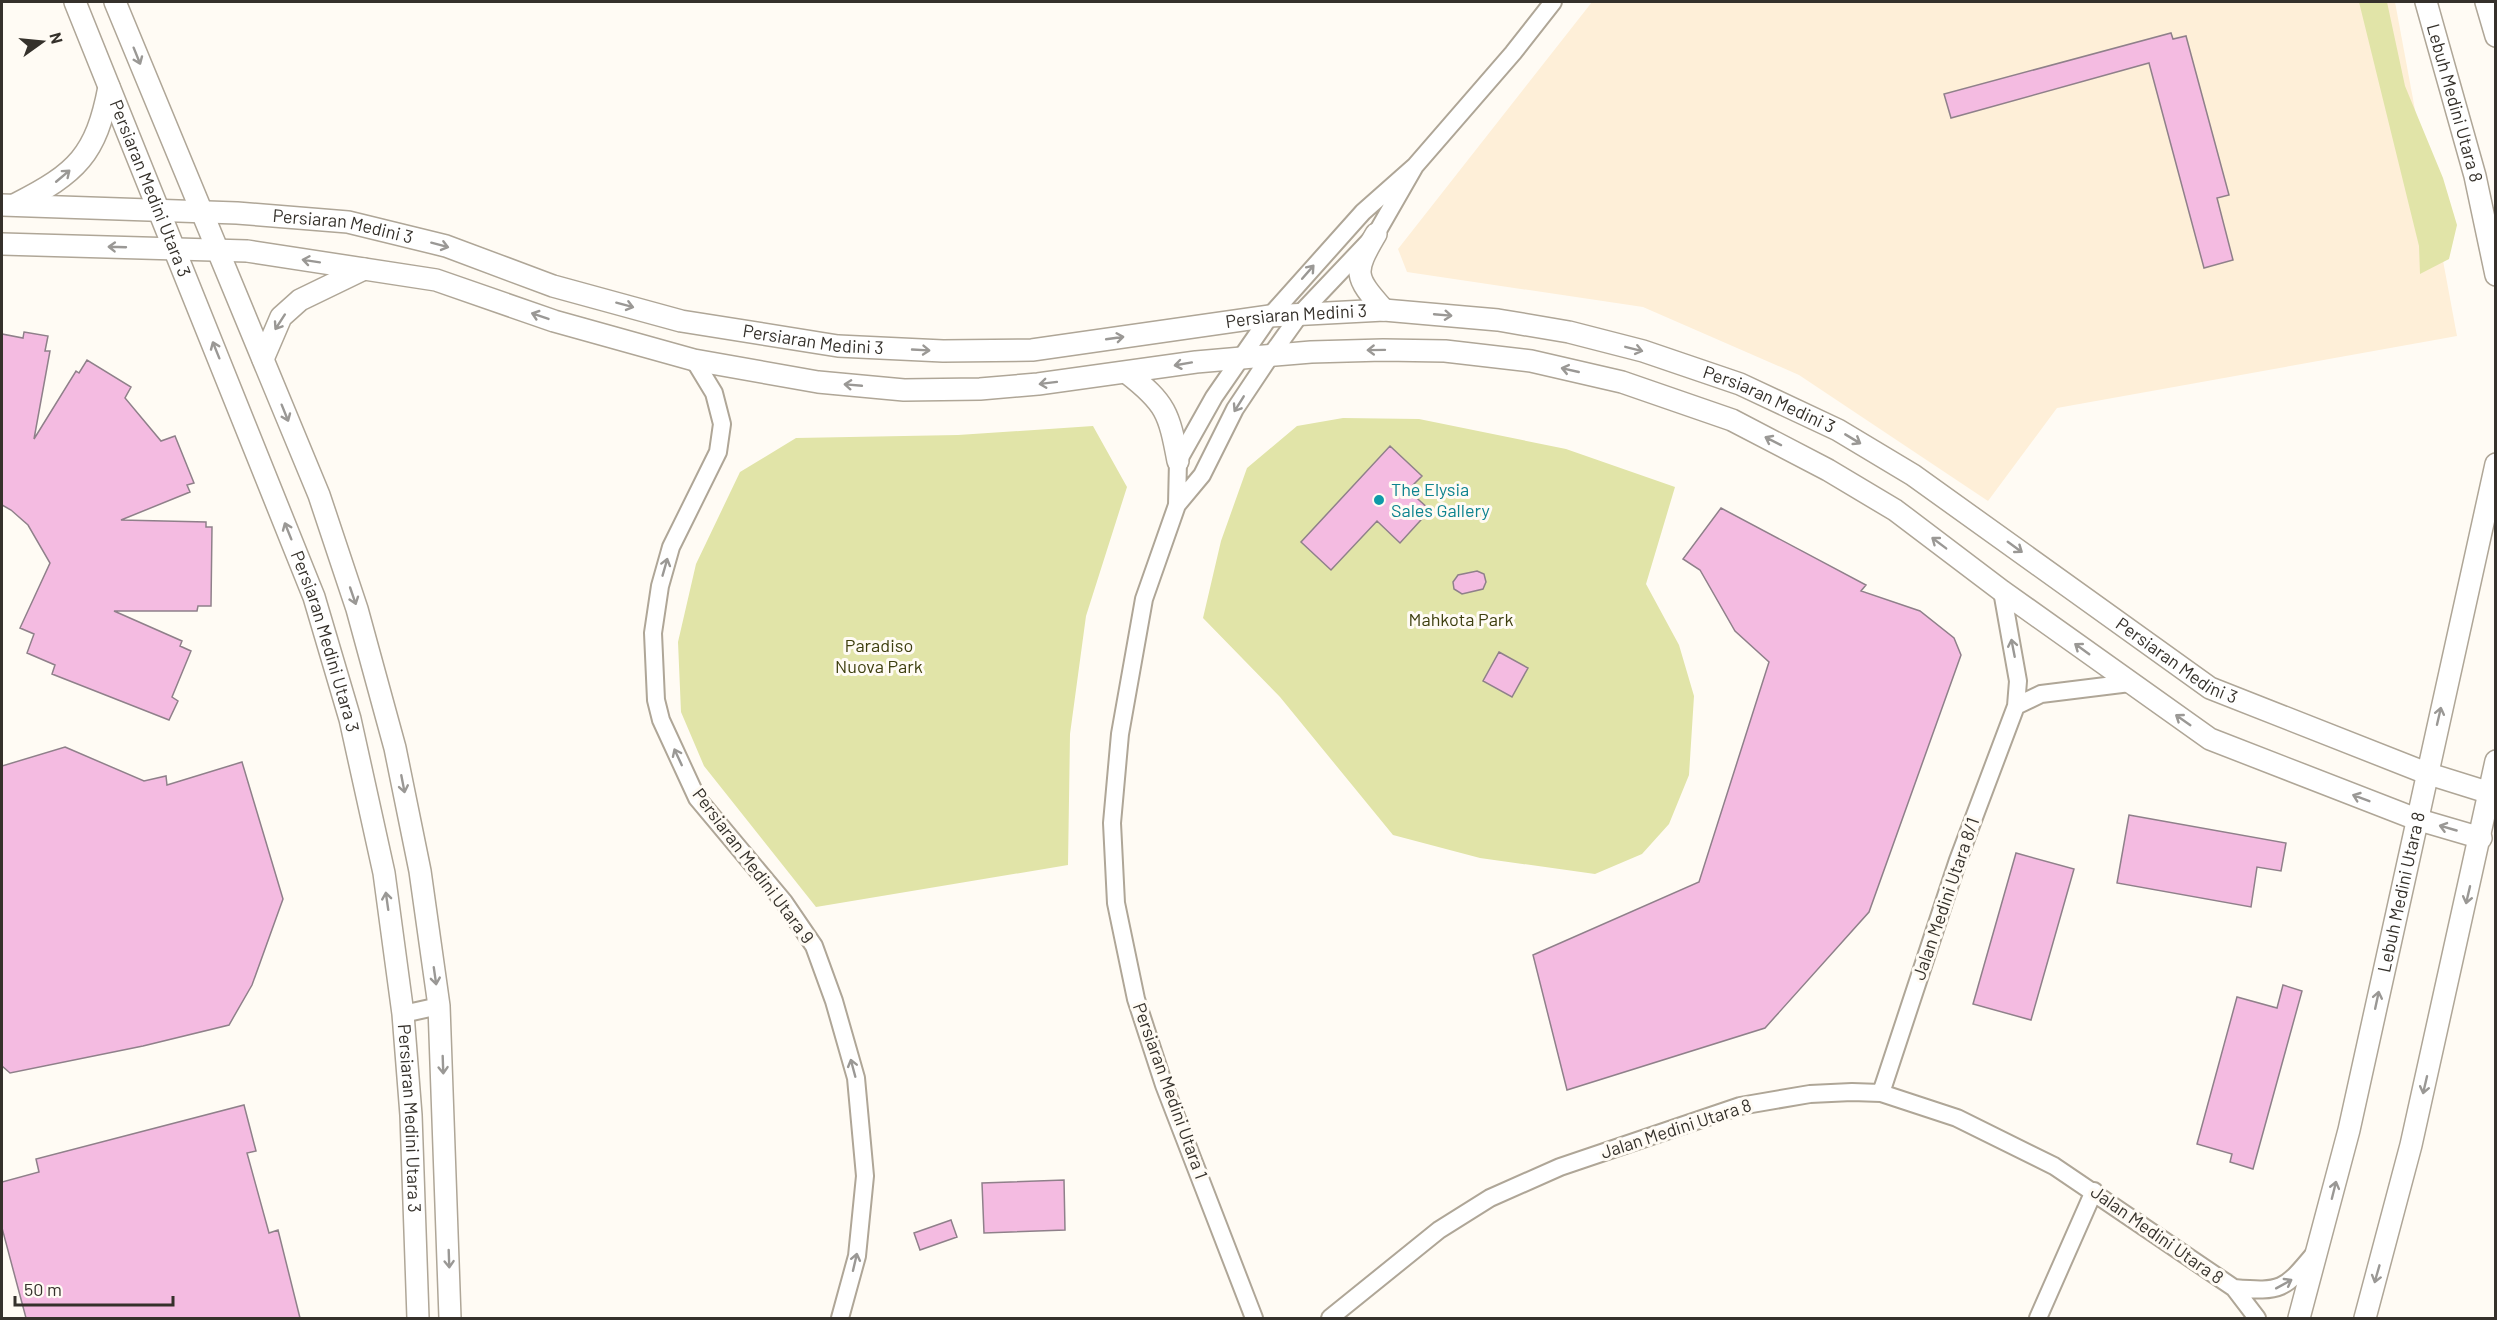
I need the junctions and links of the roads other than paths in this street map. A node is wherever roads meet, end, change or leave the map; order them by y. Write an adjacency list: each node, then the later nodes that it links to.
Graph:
1 (75, 2): 7 (street, Persiaran Medini Utara 3)
2 (115, 2): 11 (street, Persiaran Medini Utara 3, one-way to 11)
3 (1553, 2): 8 (street, Persiaran Medini Utara 1)
4 (2426, 2): 17 (street, Lebuh Medini Utara 8)
5 (2486, 2): 6 (street)
6 (2496, 36)
7 (110, 87): 9 (street, one-way to 7); 10 (street, Persiaran Medini Utara 3)
8 (1415, 166): 12 (street, Persiaran Medini Utara 1); 20 (street, Persiaran Medini Utara 1, one-way to 8)
9 (7, 205): 10 (street, Persiaran Medini 3)
10 (160, 210): 11 (street, Persiaran Medini 3); 14 (street, Persiaran Medini Utara 3)
11 (201, 212): 15 (street, Persiaran Medini Utara 3); 20 (street, Persiaran Medini 3, one-way to 20)
12 (1376, 234): 18 (street); 19 (street, Persiaran Medini Utara 1)
13 (2, 244): 14 (street, Persiaran Medini 3, one-way to 13)
14 (176, 249): 15 (street, Persiaran Medini 3); 38 (street, Persiaran Medini Utara 3, one-way to 14)
15 (217, 250): 16 (street, Persiaran Medini 3, one-way to 15); 22 (street, Persiaran Medini Utara 3)
16 (363, 269): 22 (street, one-way to 22); 24 (street, Persiaran Medini 3, one-way to 16)
17 (2496, 275)
18 (1384, 310): 19 (street, Persiaran Medini 3); 33 (street, Persiaran Medini 3, one-way to 33)
19 (1301, 313): 20 (street, Persiaran Medini 3); 21 (street, Persiaran Medini Utara 1)
20 (1270, 316): 23 (street, Persiaran Medini Utara 1)
21 (1271, 355): 23 (street, Persiaran Medini 3); 28 (street, Persiaran Medini Utara 1, one-way to 28); 29 (street, Persiaran Medini 3, one-way to 21)
22 (263, 359): 37 (street, Persiaran Medini Utara 3, one-way to 37)
23 (1241, 359): 25 (street, Persiaran Medini 3, one-way to 25); 26 (street, Persiaran Medini Utara 1)
24 (694, 360): 25 (street, Persiaran Medini 3, one-way to 24); 47 (street, Persiaran Medini Utara 9, one-way to 24)
25 (1126, 373): 26 (street)
26 (1178, 460): 28 (street, Persiaran Medini Utara 1)
27 (2496, 464): 33 (street, Lebuh Medini Utara 8, one-way to 27)
28 (1177, 505): 48 (street, Persiaran Medini Utara 1)
29 (2002, 591): 30 (street, Persiaran Medini 3, one-way to 29); 31 (street, Jalan Medini Utara 8/1, one-way to 29)
30 (2130, 683): 31 (street); 35 (street, Persiaran Medini 3, one-way to 30)
31 (2016, 706): 39 (street, Jalan Medini Utara 8/1)
32 (2496, 761): 34 (street)
33 (2426, 773): 34 (street, Persiaran Medini 3); 35 (street, Lebuh Medini Utara 8)
34 (2490, 793): 36 (street)
35 (2416, 819): 36 (street, Persiaran Medini 3, one-way to 35); 43 (street, Lebuh Medini Utara 8, one-way to 35)
36 (2481, 837): 53 (street, one-way to 53)
37 (439, 1006): 38 (street); 40 (street, Persiaran Medini Utara 3, one-way to 40)
38 (403, 1014): 41 (street, Persiaran Medini Utara 3)
39 (1881, 1093): 42 (street, Jalan Medini Utara 8); 49 (street, Jalan Medini Utara 8)
40 (444, 1095): 41 (street); 46 (street, Persiaran Medini Utara 3, one-way to 46)
41 (411, 1115): 45 (street, Persiaran Medini Utara 3)
42 (2094, 1191): 44 (street, Jalan Medini Utara 8); 50 (street)
43 (2320, 1247): 44 (street, Jalan Medini Utara 8, one-way to 43); 52 (street, Lebuh Medini Utara 8)
44 (2234, 1288): 51 (street, Jalan Medini Utara 8)
45 (418, 1318)
46 (450, 1318)
47 (840, 1318)
48 (1254, 1318)
49 (1330, 1318)
50 (2038, 1318)
51 (2257, 1318)
52 (2299, 1318)
53 (2365, 1318)

